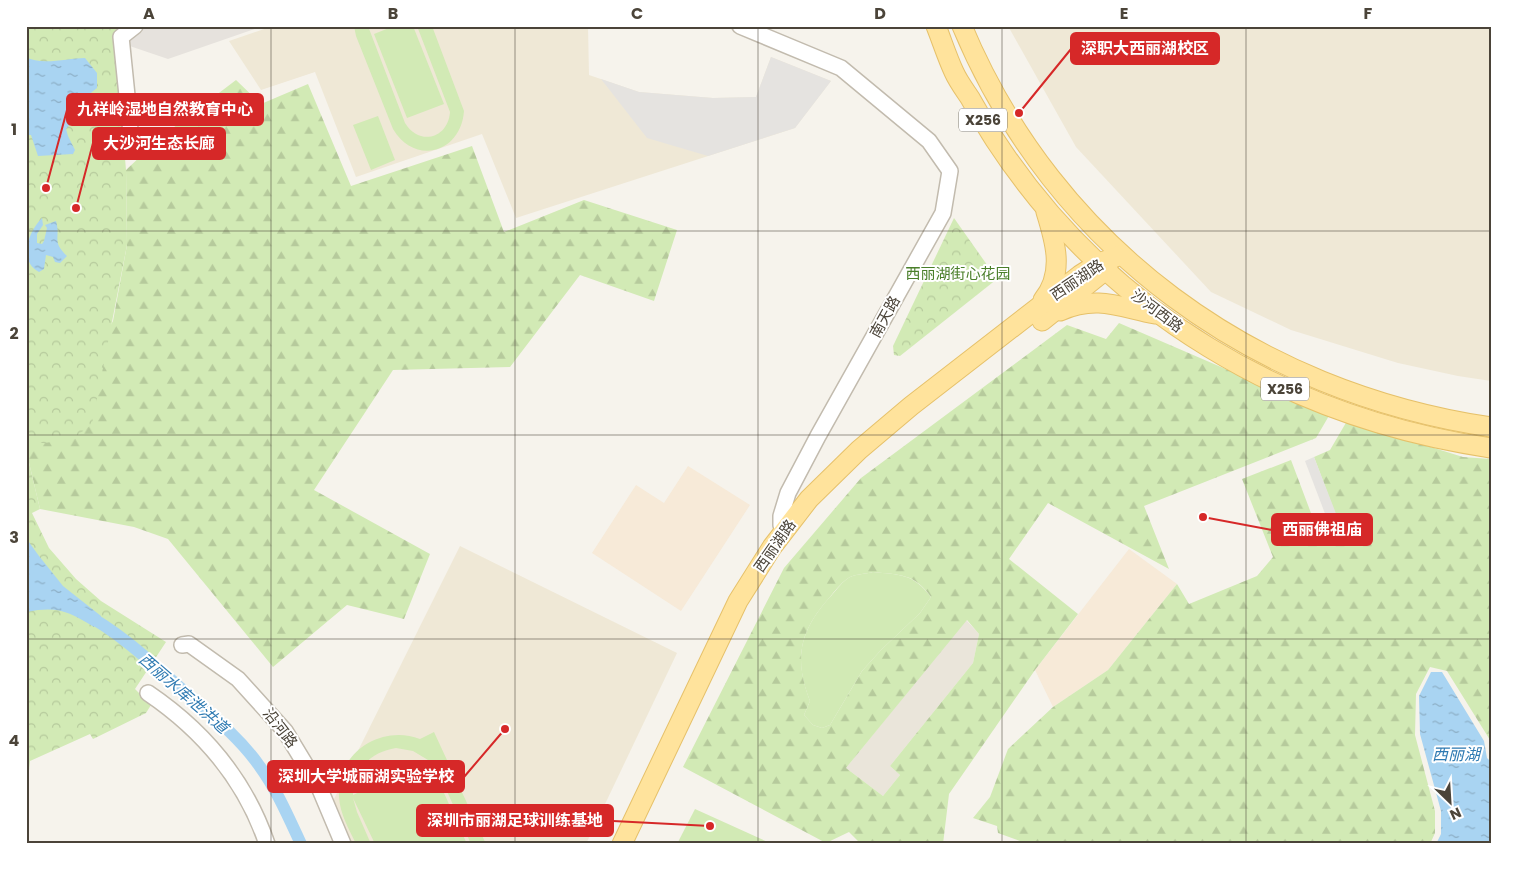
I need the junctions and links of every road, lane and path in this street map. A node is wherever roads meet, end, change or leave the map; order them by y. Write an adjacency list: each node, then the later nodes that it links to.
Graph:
1 (135, 26): 5 (street)
2 (740, 26): 13 (street, 南天路)
3 (936, 26): 6 (main road, 沙河西路 / X256)
4 (962, 26): 7 (main road, 沙河西路 / X256)
5 (130, 125)
6 (1044, 206): 8 (main road, 沙河西路 / X256); 9 (main road)
7 (1121, 255): 8 (main road, 西丽湖路); 11 (main road, 沙河西路 / X256)
8 (1102, 266): 9 (main road, 西丽湖路); 10 (main road, 沙河西路 / X256)
9 (1040, 314): 10 (main road); 13 (main road, 西丽湖路); 19 (main road, 西丽湖路)
10 (1162, 315): 12 (main road, 沙河西路 / X256)
11 (1491, 428)
12 (1491, 448)
13 (784, 532): 18 (main road, 西丽湖路)
14 (182, 645): 17 (street, 沿河路)
15 (148, 693): 16 (street)
16 (266, 844)
17 (343, 844)
18 (622, 844)
19 (636, 844)

